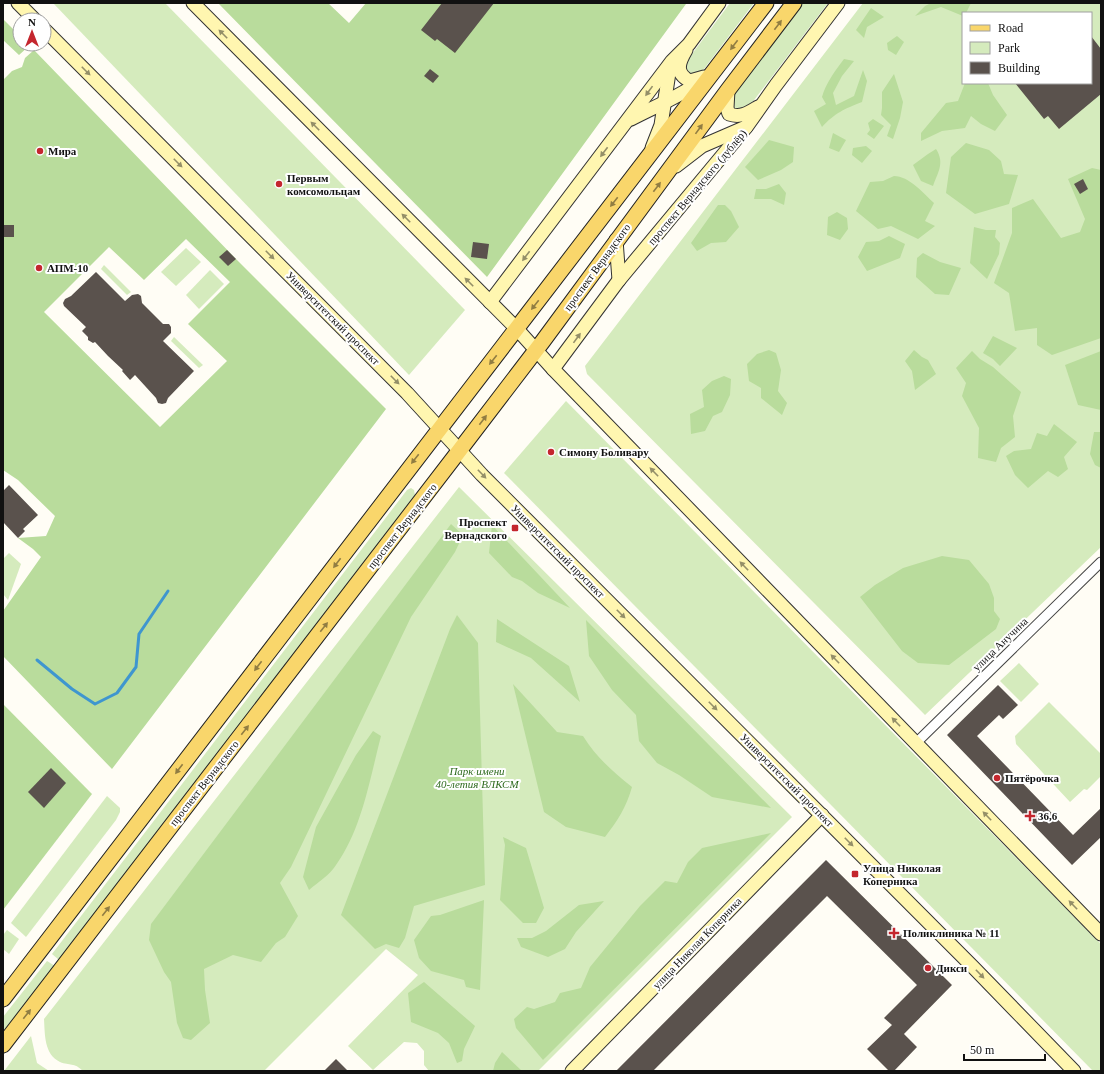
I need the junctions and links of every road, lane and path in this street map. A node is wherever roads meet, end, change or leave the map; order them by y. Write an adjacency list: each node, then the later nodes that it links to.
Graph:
1 (18, 3): 7 (main road)
2 (193, 3): 21 (main road, one-way to 2)
3 (720, 3): 9 (main road)
4 (766, 3): 11 (main road, one-way to 11)
5 (794, 3): 12 (main road, проспект Вернадского, one-way to 5)
6 (838, 3): 14 (main road, проспект Вернадского (дублёр))
7 (27, 12)
8 (52, 37): 25 (main road, Университетский проспект, one-way to 25)
9 (689, 44): 10 (main road); 11 (main road)
10 (672, 61): 13 (main road); 15 (main road, one-way to 15)
11 (713, 73): 13 (main road); 17 (main road)
12 (728, 90): 14 (main road); 18 (main road, проспект Вернадского, one-way to 12)
13 (665, 101): 15 (main road); 17 (main road)
14 (763, 103): 16 (main road, проспект Вернадского (дублёр))
15 (627, 121): 21 (main road, one-way to 21)
16 (747, 126): 18 (main road); 20 (main road, проспект Вернадского (дублёр))
17 (646, 160): 22 (main road, one-way to 22)
18 (668, 172): 19 (main road, проспект Вернадского, one-way to 18)
19 (616, 240): 20 (main road); 23 (main road, проспект Вернадского)
20 (619, 280): 24 (main road, проспект Вернадского (дублёр), one-way to 20)
21 (490, 302): 22 (main road)
22 (517, 329): 23 (main road); 25 (main road, one-way to 25)
23 (535, 351): 24 (main road); 26 (main road, проспект Вернадского, one-way to 23)
24 (553, 369): 28 (main road, one-way to 24)
25 (439, 428): 26 (main road, Университетский проспект); 31 (main road, one-way to 31)
26 (459, 451): 29 (main road, Университетский проспект, one-way to 29); 32 (main road, проспект Вернадского, one-way to 26)
27 (1101, 562): 28 (street, улица Анучина)
28 (916, 743): 30 (main road, one-way to 28)
29 (822, 815): 33 (main road, улица Николая Коперника); 34 (main road, Университетский проспект, one-way to 34)
30 (1101, 934)
31 (3, 999)
32 (3, 1045)
33 (572, 1071)
34 (1074, 1071)

